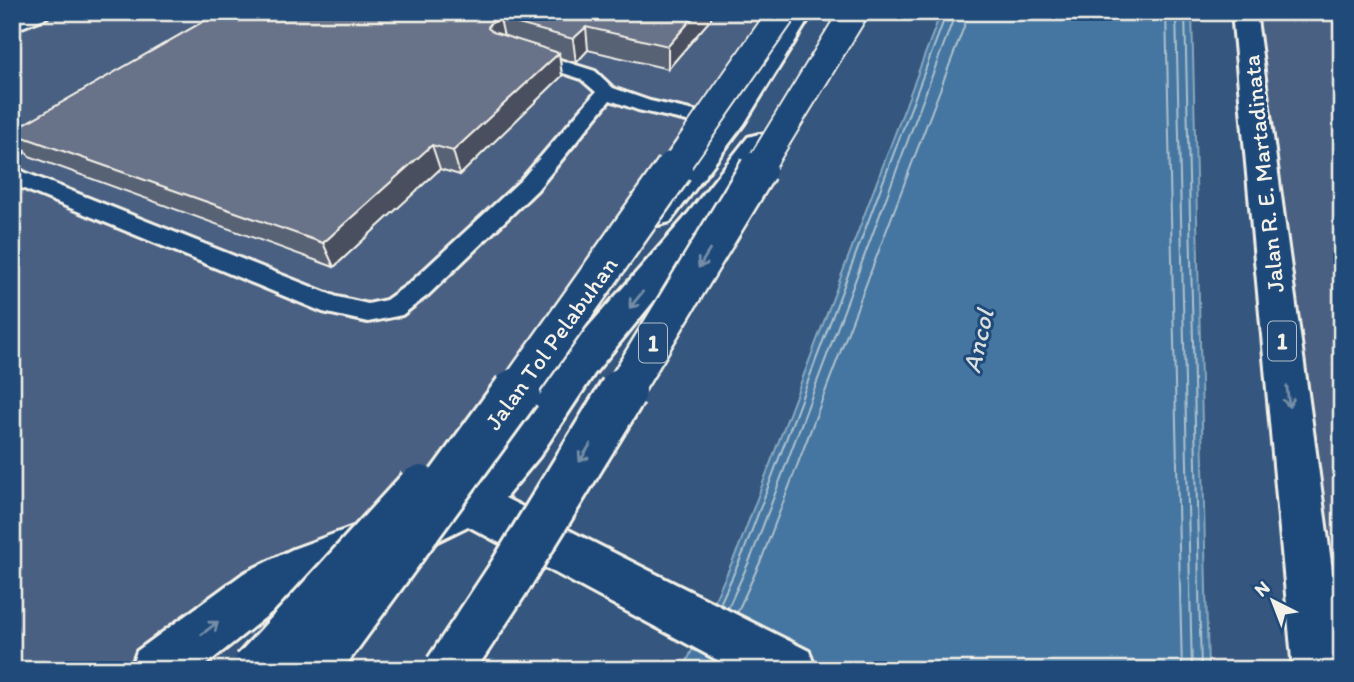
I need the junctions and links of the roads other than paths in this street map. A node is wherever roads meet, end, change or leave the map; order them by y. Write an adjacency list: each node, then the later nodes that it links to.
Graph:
1 (38, 12): 6 (main road)
2 (783, 12): 13 (main road, Jalan Tol Pelabuhan, bridge)
3 (801, 12): 10 (main road)
4 (855, 12): 15 (main road, one-way to 15); 22 (main road, 1, one-way to 22, bridge)
5 (1244, 12): 24 (main road, Jalan R. E. Martadinata / 1, one-way to 24)
6 (12, 24)
7 (516, 52): 8 (lane)
8 (606, 92): 10 (lane); 12 (lane)
9 (69, 111): 11 (lane)
10 (729, 124): 14 (main road)
11 (12, 153)
12 (12, 172)
13 (555, 339): 19 (main road, bridge); 21 (main road, Jalan Tol Pelabuhan, bridge)
14 (505, 408): 15 (main road); 17 (main road)
15 (547, 414): 16 (main road)
16 (471, 503): 17 (main road); 23 (main road)
17 (421, 524): 18 (main road, one-way to 17); 20 (main road)
18 (156, 670)
19 (255, 670)
20 (288, 670)
21 (314, 670)
22 (448, 670)
23 (790, 670)
24 (1319, 670)

